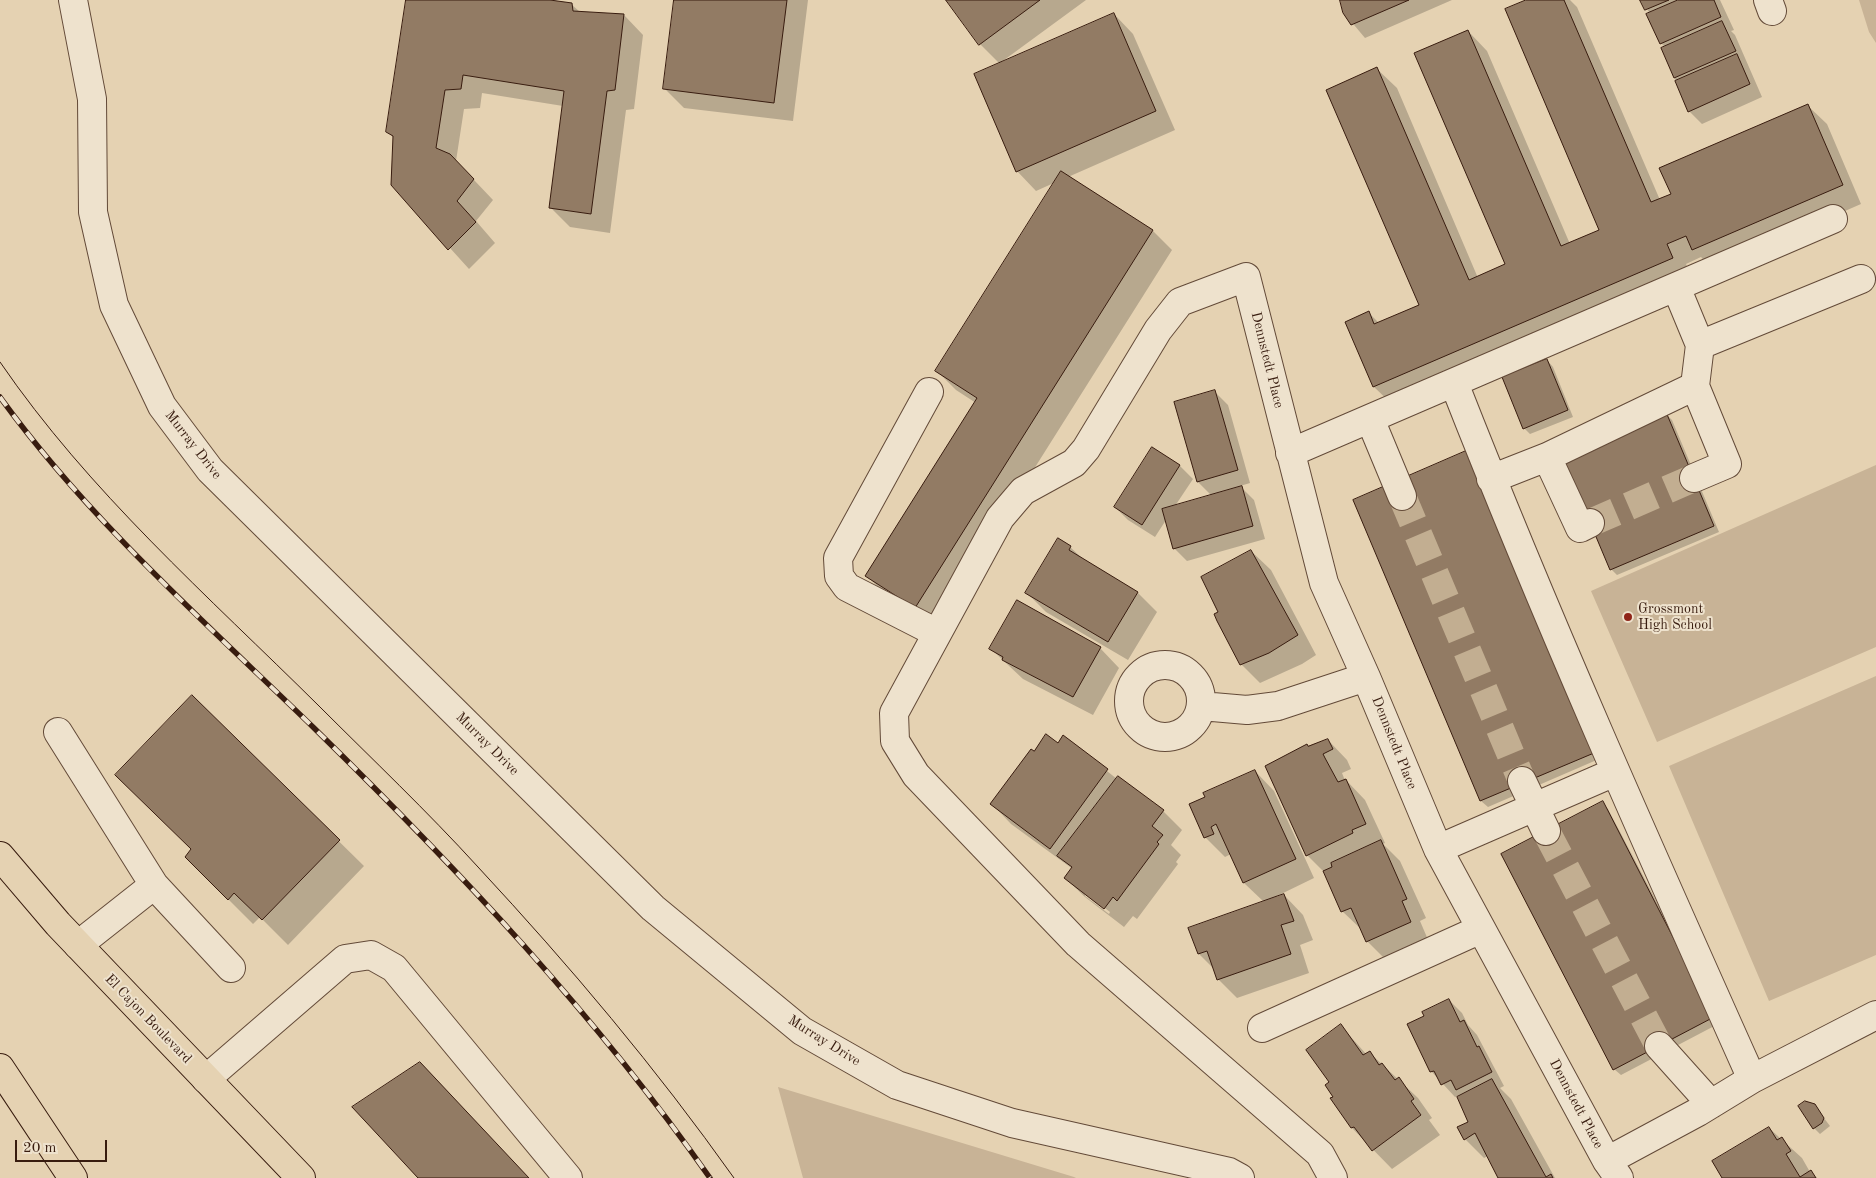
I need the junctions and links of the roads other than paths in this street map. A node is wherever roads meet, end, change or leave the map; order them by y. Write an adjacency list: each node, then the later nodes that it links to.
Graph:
1 (73, 0): 41 (street, Murray Drive)
2 (1833, 219): 4 (street)
3 (1861, 279): 5 (street)
4 (1676, 287): 5 (street); 6 (street)
5 (1700, 345): 7 (street)
6 (1454, 383): 9 (street); 13 (street)
7 (1695, 386): 11 (street); 12 (street)
8 (929, 392): 16 (street)
9 (1370, 419): 10 (street); 14 (street)
10 (1290, 453): 16 (street, Dennstedt Place); 17 (street, Dennstedt Place)
11 (1547, 457): 13 (street); 15 (street)
12 (1694, 478)
13 (1492, 479): 20 (street)
14 (1402, 496)
15 (1590, 523)
16 (937, 633): 42 (street)
17 (1366, 677): 18 (street); 24 (street, Dennstedt Place)
18 (1201, 706)
19 (58, 732): 26 (street)
20 (1615, 772): 22 (street); 35 (street)
21 (1522, 781): 22 (street)
22 (1534, 807): 23 (street); 24 (street)
23 (1546, 831)
24 (1438, 849): 27 (street, Dennstedt Place)
25 (0, 856): 28 (main road, El Cajon Boulevard)
26 (154, 885): 28 (street); 29 (street)
27 (1481, 929): 31 (street); 37 (street, Dennstedt Place)
28 (78, 945): 34 (main road, El Cajon Boulevard)
29 (231, 968)
30 (1876, 1015): 35 (street)
31 (1262, 1028)
32 (1660, 1046): 36 (street)
33 (0, 1068): 38 (main road)
34 (206, 1079): 39 (main road, El Cajon Boulevard); 40 (street)
35 (1752, 1079): 36 (street)
36 (1711, 1104): 37 (street)
37 (1613, 1170)
38 (73, 1178)
39 (301, 1178)
40 (568, 1178)
41 (1240, 1178)
42 (1333, 1178)

